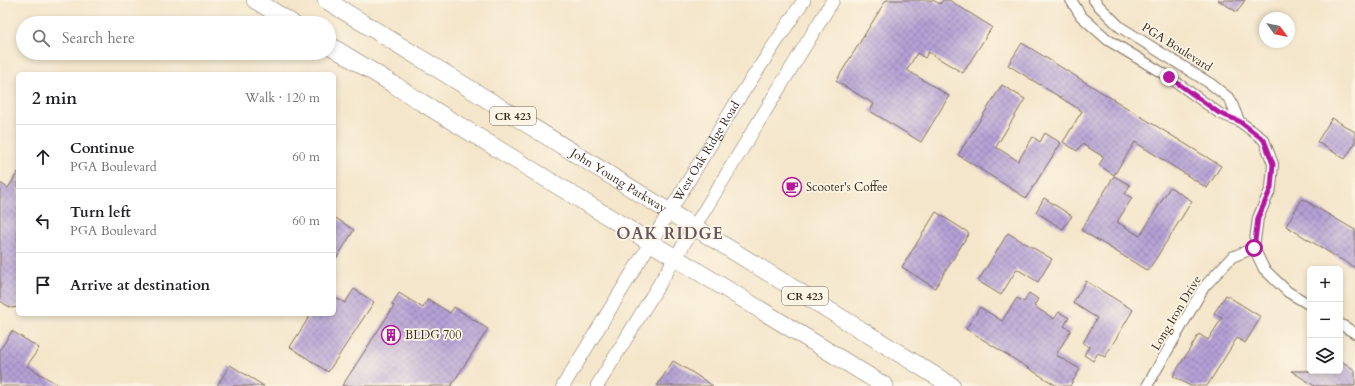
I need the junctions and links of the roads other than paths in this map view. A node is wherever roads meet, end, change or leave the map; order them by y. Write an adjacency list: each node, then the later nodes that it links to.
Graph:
1 (255, 0): 7 (main road)
2 (326, 0): 10 (main road, John Young Parkway / CR 423)
3 (804, 0): 10 (street, West Oak Ridge Road)
4 (832, 0): 11 (street)
5 (1071, 0): 9 (street)
6 (1094, 0): 9 (street, PGA Boulevard)
7 (281, 16)
8 (336, 50): 12 (main road, CR 423)
9 (1239, 121): 13 (street)
10 (668, 212): 11 (main road, John Young Parkway / CR 423); 12 (street, West Oak Ridge Road)
11 (693, 227): 14 (street); 21 (main road, John Young Parkway / CR 423)
12 (650, 242): 14 (main road, CR 423); 18 (street, West Oak Ridge Road)
13 (1254, 248): 15 (street); 22 (street, Long Iron Drive)
14 (674, 258): 19 (street); 20 (main road, CR 423)
15 (1307, 303)
16 (1343, 326): 17 (street)
17 (1355, 333)
18 (563, 386)
19 (597, 386)
20 (885, 386)
21 (952, 386)
22 (1147, 386)

